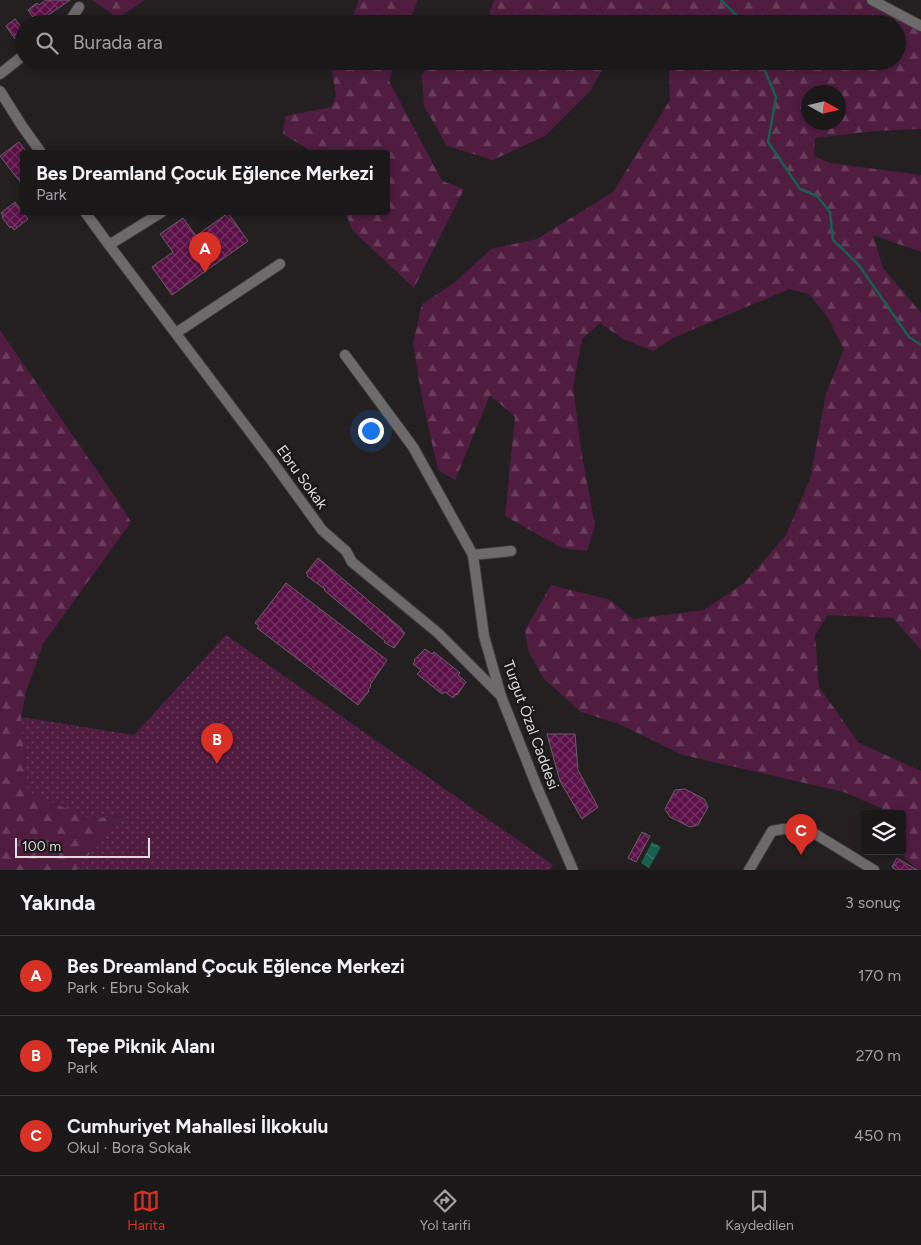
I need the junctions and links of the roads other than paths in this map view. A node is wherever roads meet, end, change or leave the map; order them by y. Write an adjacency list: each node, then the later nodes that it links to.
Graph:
1 (872, 0): 4 (street)
2 (79, 7): 3 (street)
3 (74, 15)
4 (900, 15)
5 (906, 18): 6 (street)
6 (921, 26)
7 (15, 62): 8 (street)
8 (0, 74)
9 (0, 91): 10 (street)
10 (39, 150)
11 (87, 215): 13 (street)
12 (157, 215): 13 (street)
13 (109, 245): 15 (street, Ebru Sokak)
14 (280, 264): 15 (street)
15 (176, 333): 19 (street, Ebru Sokak)
16 (345, 355): 18 (street)
17 (511, 551): 18 (street)
18 (473, 555): 19 (street, Turgut Özal Caddesi)
19 (501, 696): 20 (street, Turgut Özal Caddesi)
20 (573, 870)
21 (749, 870): 22 (street)
22 (874, 870)

